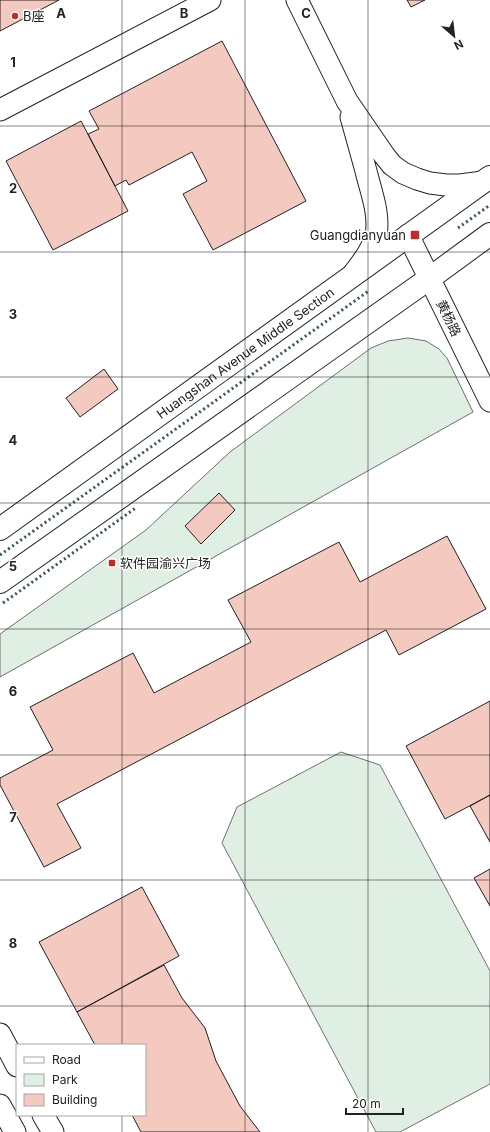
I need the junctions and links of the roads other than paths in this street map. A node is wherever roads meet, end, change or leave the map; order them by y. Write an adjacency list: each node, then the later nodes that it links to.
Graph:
1 (210, 0): 4 (street)
2 (297, 0): 3 (street)
3 (347, 101): 5 (street); 8 (street)
4 (0, 110)
5 (486, 179): 7 (main road, Huangshan Avenue Middle Section)
6 (490, 234): 9 (main road)
7 (408, 235): 8 (main road, Huangshan Avenue Middle Section); 9 (street, 黄杨路)
8 (352, 275): 11 (main road, Huangshan Avenue Middle Section)
9 (430, 278): 10 (street, 黄杨路); 12 (main road)
10 (490, 401)
11 (0, 530)
12 (0, 582)
13 (0, 1034): 14 (street)
14 (16, 1064)
15 (0, 1104): 17 (street)
16 (45, 1116): 18 (street)
17 (15, 1132)
18 (53, 1132)

